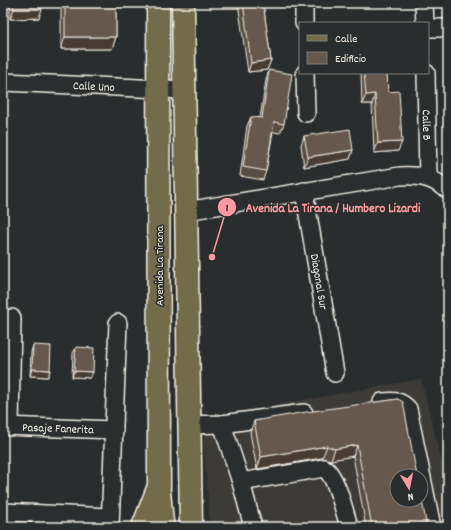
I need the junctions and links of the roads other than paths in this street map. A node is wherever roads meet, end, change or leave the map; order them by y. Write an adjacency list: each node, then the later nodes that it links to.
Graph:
1 (158, 3): 12 (highway, Avenida La Tirana)
2 (183, 3): 13 (highway)
3 (304, 3): 5 (street)
4 (424, 3): 6 (street)
5 (304, 22)
6 (425, 22)
7 (429, 28): 8 (street)
8 (448, 28)
9 (305, 74): 14 (street)
10 (426, 74): 15 (street, Calle B)
11 (3, 82): 12 (street, Calle Uno)
12 (160, 89): 13 (street, Calle Uno); 29 (highway, Avenida La Tirana)
13 (185, 90): 18 (highway)
14 (306, 113)
15 (428, 177): 16 (street); 17 (street)
16 (448, 190)
17 (304, 191): 18 (street); 21 (street, Diagonal Sur)
18 (186, 211): 25 (highway)
19 (12, 318): 26 (street)
20 (118, 323): 27 (street)
21 (335, 373)
22 (363, 405): 37 (street)
23 (324, 410): 24 (street)
24 (222, 424): 25 (street); 28 (street)
25 (189, 425): 34 (highway)
26 (6, 427): 27 (street, Pasaje Fanerita)
27 (114, 430): 31 (street)
28 (241, 482): 35 (street); 36 (street)
29 (159, 486): 32 (highway, Avenida La Tirana); 33 (main road)
30 (6, 517): 31 (street)
31 (110, 522)
32 (143, 527)
33 (163, 527)
34 (191, 527)
35 (253, 527)
36 (349, 527)
37 (432, 527)

